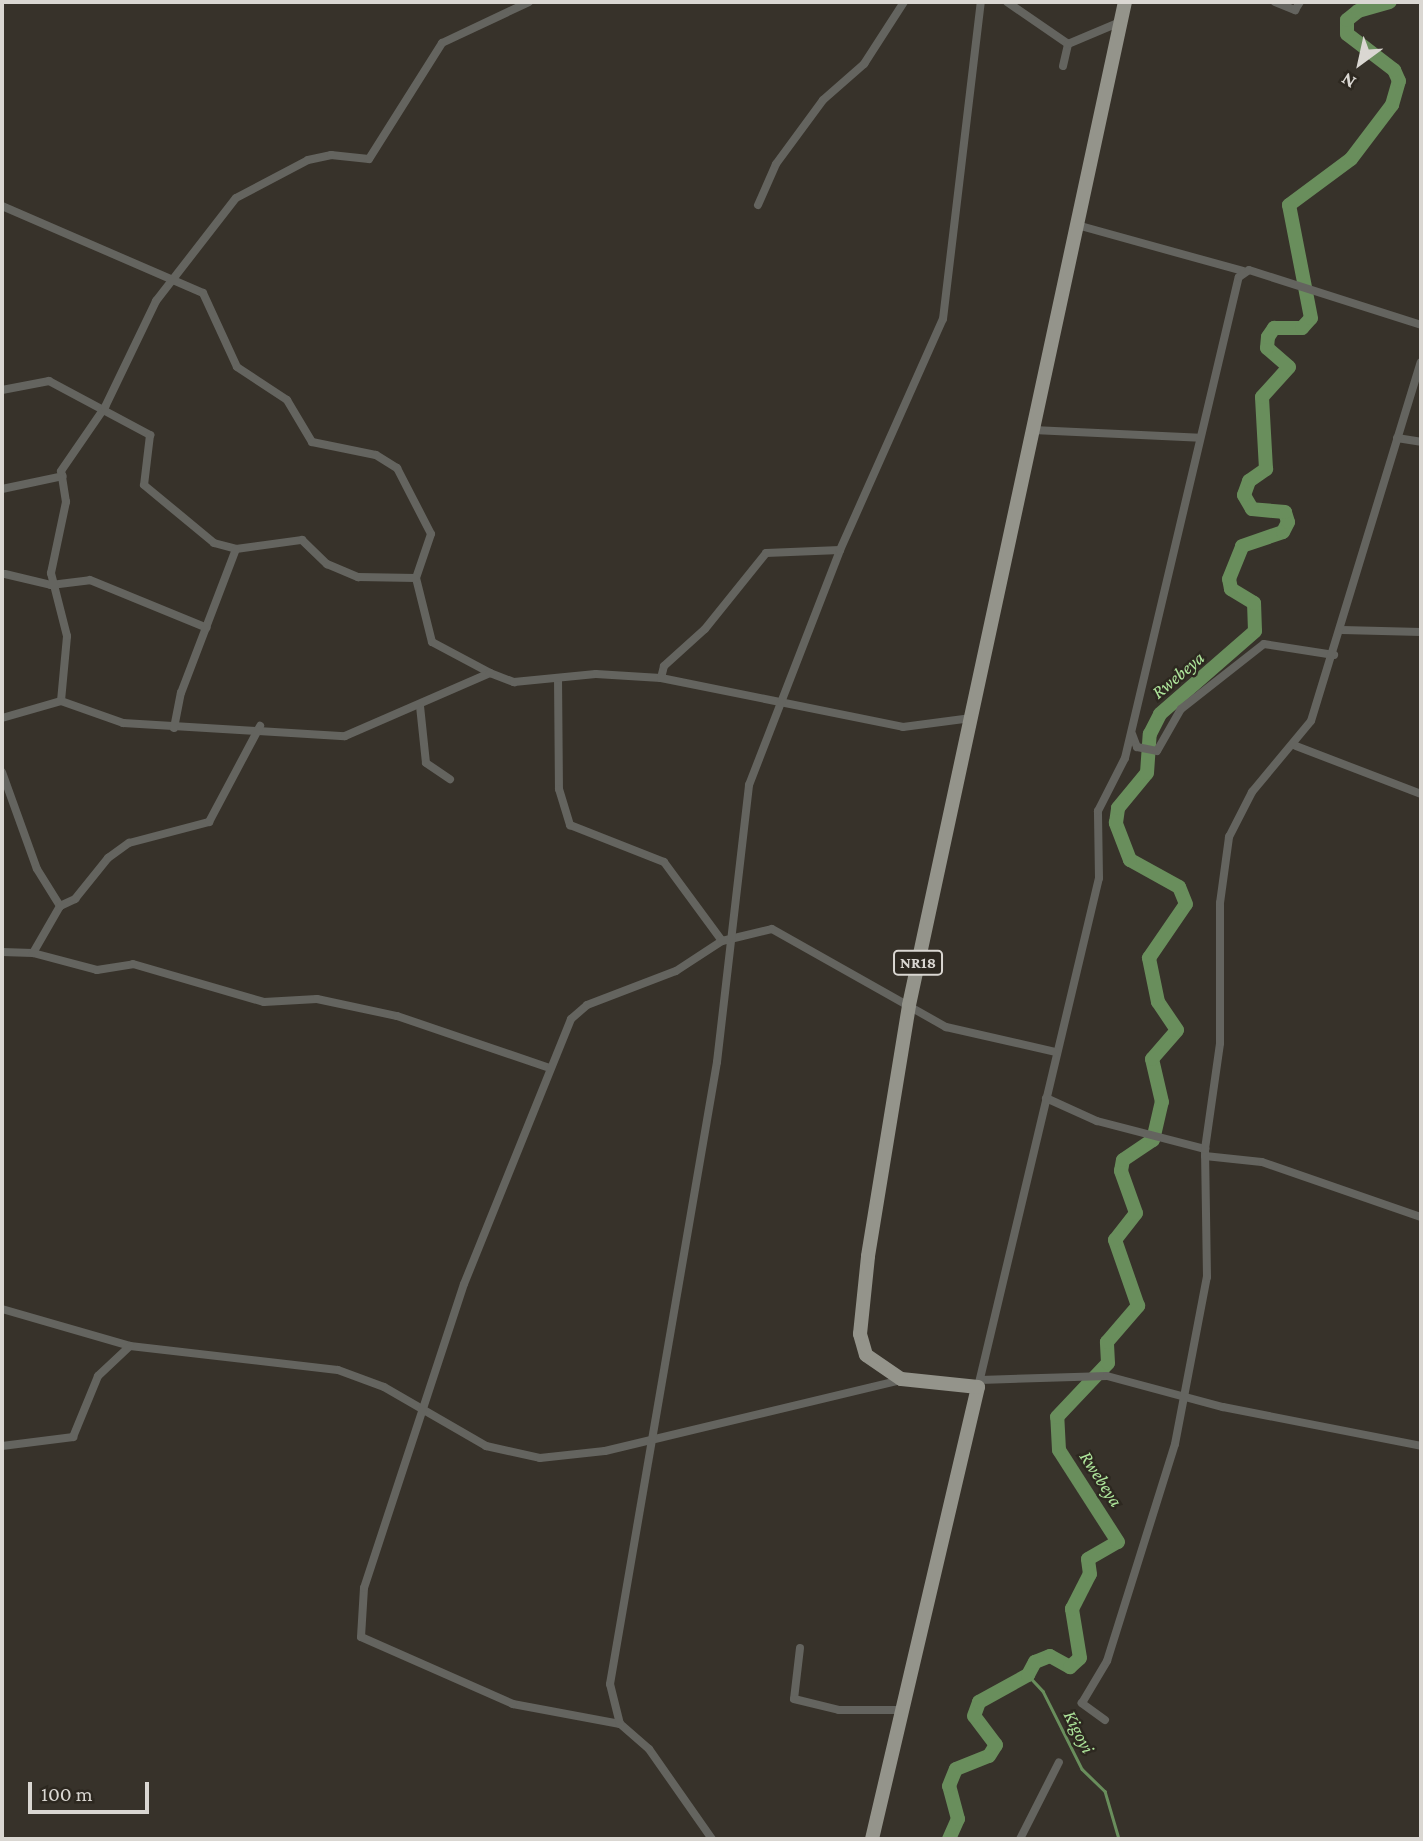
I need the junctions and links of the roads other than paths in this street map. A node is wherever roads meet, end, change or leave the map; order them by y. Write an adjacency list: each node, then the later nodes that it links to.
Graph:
1 (529, 2): 15 (street)
2 (904, 2): 11 (street)
3 (981, 2): 27 (street)
4 (1007, 2): 9 (street)
5 (1125, 2): 8 (main road, NR18)
6 (1275, 2): 7 (street)
7 (1300, 2)
8 (1120, 22): 9 (street); 13 (main road, NR18)
9 (1068, 44): 10 (street)
10 (1063, 66)
11 (758, 205)
12 (2, 206): 15 (street)
13 (1077, 225): 14 (street); 20 (main road, NR18)
14 (1243, 271): 16 (street); 21 (street)
15 (175, 276): 19 (street); 29 (street)
16 (1421, 325)
17 (1421, 362): 22 (street)
18 (2, 390): 19 (street)
19 (105, 407): 24 (street); 26 (street)
20 (1033, 430): 21 (street); 42 (main road, NR18)
21 (1200, 438): 45 (street)
22 (1397, 438): 23 (street); 32 (street)
23 (1421, 442)
24 (63, 476): 25 (street); 30 (street)
25 (2, 489)
26 (236, 549): 29 (street); 31 (street)
27 (841, 550): 37 (street); 39 (street)
28 (5, 574): 30 (street)
29 (416, 578): 35 (street)
30 (51, 585): 31 (street); 38 (street)
31 (207, 628): 44 (street)
32 (1342, 630): 33 (street); 34 (street)
33 (1421, 632)
34 (1335, 655): 45 (street); 46 (street)
35 (490, 673): 36 (street); 40 (street)
36 (558, 678): 37 (street); 51 (street)
37 (661, 678): 39 (street)
38 (61, 701): 41 (street); 44 (street)
39 (778, 701): 42 (street); 51 (street)
40 (420, 706): 43 (street); 48 (street)
41 (2, 718)
42 (971, 718): 54 (main road, NR18)
43 (260, 726): 44 (street); 50 (street)
44 (174, 728)
45 (1132, 731): 55 (street)
46 (1296, 746): 49 (street); 58 (street)
47 (2, 772): 50 (street)
48 (450, 779)
49 (1421, 794)
50 (60, 906): 53 (street)
51 (725, 940): 54 (street); 56 (street); 66 (street)
52 (2, 952): 53 (street)
53 (33, 953): 56 (street)
54 (909, 1005): 55 (street); 62 (main road, NR18)
55 (1056, 1052): 57 (street)
56 (550, 1068): 65 (street)
57 (1046, 1098): 58 (street); 63 (street)
58 (1205, 1152): 59 (street); 64 (street)
59 (1421, 1217)
60 (2, 1309): 61 (street)
61 (130, 1346): 65 (street); 67 (street)
62 (901, 1379): 63 (main road, NR18); 66 (street)
63 (979, 1384): 64 (street); 70 (main road)
64 (1189, 1396): 68 (street); 71 (street)
65 (423, 1410): 66 (street); 72 (street)
66 (655, 1436): 72 (street)
67 (2, 1446)
68 (1421, 1446)
69 (800, 1648): 70 (street)
70 (903, 1710): 75 (main road)
71 (1105, 1720)
72 (620, 1724): 74 (street)
73 (1059, 1762): 76 (street)
74 (712, 1839)
75 (872, 1839)
76 (1020, 1839)

